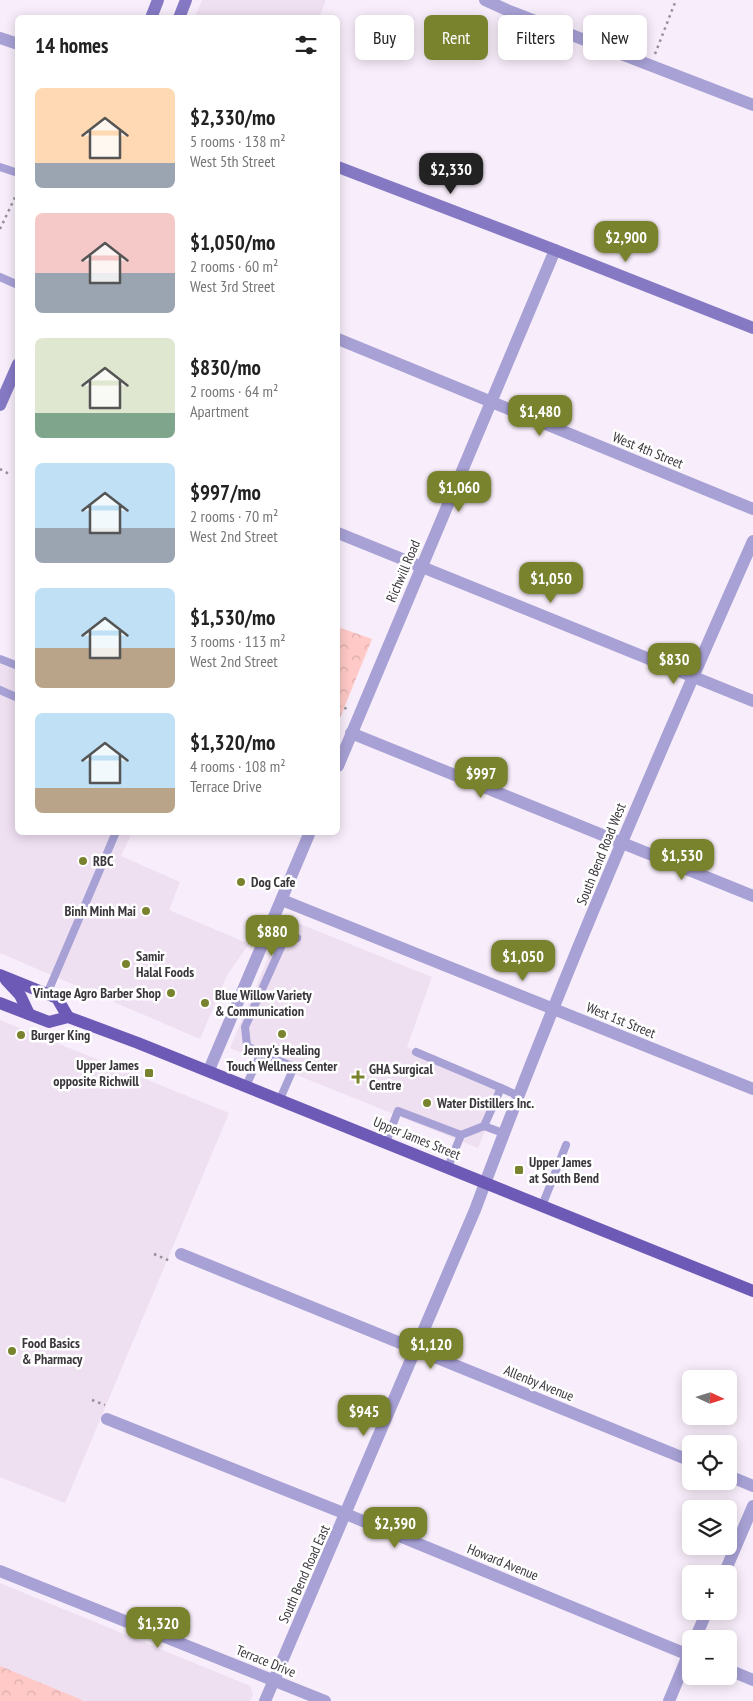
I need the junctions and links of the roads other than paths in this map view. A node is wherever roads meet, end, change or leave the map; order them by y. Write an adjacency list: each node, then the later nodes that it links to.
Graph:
1 (158, 0): 4 (main road)
2 (186, 0): 5 (main road)
3 (485, 0): 8 (street)
4 (152, 15)
5 (180, 15)
6 (0, 38): 7 (street)
7 (15, 43)
8 (753, 106)
9 (0, 167): 11 (lane)
10 (340, 168): 12 (main road)
11 (15, 172)
12 (555, 250): 15 (main road); 19 (street, Richwill Road)
13 (0, 277): 14 (lane)
14 (15, 284)
15 (753, 328)
16 (340, 340): 19 (street, West 4th Street)
17 (15, 371): 18 (main road)
18 (1, 401)
19 (491, 402): 20 (street, West 4th Street); 23 (street, Richwill Road)
20 (753, 509)
21 (340, 534): 23 (street)
22 (753, 541): 26 (street, South Bend Road West)
23 (421, 566): 26 (street); 30 (street, Richwill Road)
24 (0, 659): 25 (lane)
25 (15, 665)
26 (694, 676): 29 (street); 34 (street, South Bend Road West)
27 (0, 690): 28 (lane)
28 (15, 697)
29 (753, 701)
30 (351, 733): 31 (street, Richwill Road); 34 (street)
31 (340, 761)
32 (115, 835): 39 (lane)
33 (309, 835): 36 (street)
34 (621, 841): 35 (street); 41 (street, South Bend Road West)
35 (753, 896)
36 (282, 900): 41 (street, West 1st Street); 46 (street)
37 (297, 938): 45 (lane)
38 (1, 975): 39 (main road); 42 (main road)
39 (46, 994): 43 (main road)
40 (0, 1003): 42 (main road)
41 (555, 1010): 49 (street, West 1st Street); 50 (street, South Bend Road West)
42 (29, 1014): 43 (main road)
43 (68, 1016): 46 (main road, Upper James Street)
44 (416, 1052): 48 (lane)
45 (261, 1053): 47 (lane); 51 (lane)
46 (209, 1070): 47 (main road, Upper James Street)
47 (246, 1086): 51 (main road, Upper James Street)
48 (501, 1088): 50 (lane); 52 (lane)
49 (753, 1089)
50 (519, 1096): 53 (street, South Bend Road West)
51 (280, 1099): 55 (main road, Upper James Street)
52 (484, 1126): 53 (lane); 54 (lane)
53 (503, 1133): 58 (street, South Bend Road West)
54 (461, 1135): 55 (lane); 57 (lane)
55 (386, 1142): 57 (main road, Upper James Street)
56 (566, 1145): 59 (lane)
57 (448, 1167): 58 (main road, Upper James Street)
58 (485, 1182): 59 (main road, Upper James Street); 62 (street, South Bend Road East)
59 (542, 1206): 61 (main road, Upper James Street)
60 (181, 1254): 62 (street, Allenby Avenue)
61 (753, 1291)
62 (416, 1349): 64 (street, Allenby Avenue); 68 (street, South Bend Road East)
63 (107, 1419): 68 (street, Howard Avenue)
64 (682, 1457)
65 (737, 1479): 66 (street)
66 (753, 1486)
67 (753, 1506): 69 (street)
68 (346, 1514): 71 (street, Howard Avenue); 74 (street, South Bend Road East)
69 (728, 1565)
70 (0, 1571): 74 (street, Terrace Drive)
71 (682, 1650)
72 (682, 1670): 78 (street)
73 (737, 1673): 75 (street)
74 (274, 1680): 76 (street, South Bend Road East); 77 (street, Terrace Drive)
75 (753, 1680)
76 (265, 1701)
77 (326, 1701)
78 (668, 1701)

